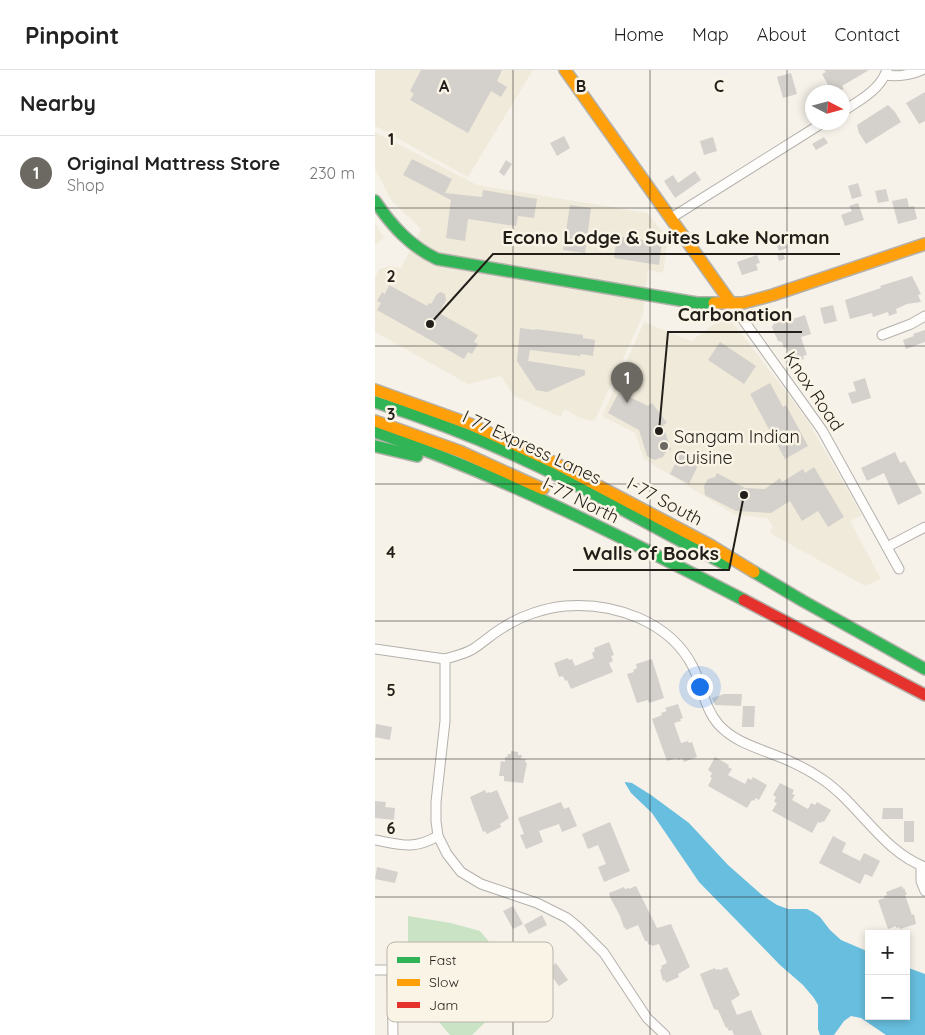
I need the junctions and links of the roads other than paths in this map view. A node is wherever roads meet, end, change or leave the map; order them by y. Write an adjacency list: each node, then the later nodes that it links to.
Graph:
1 (565, 70): 7 (main road, Knox Road)
2 (922, 70): 3 (street)
3 (886, 72): 4 (street)
4 (850, 106)
5 (811, 130): 7 (street)
6 (375, 201): 9 (main road)
7 (671, 218): 9 (main road, Knox Road)
8 (925, 246): 9 (main road)
9 (731, 303): 21 (street, Knox Road)
10 (925, 316): 11 (street)
11 (882, 335)
12 (375, 383): 15 (main road)
13 (375, 390): 15 (main road, I-77 South)
14 (375, 402): 24 (main road, I 77 Express Lanes)
15 (441, 413): 24 (main road, I-77 South)
16 (375, 420): 23 (main road, I 77 Express Lanes)
17 (375, 432): 19 (main road, I-77 North)
18 (375, 446): 19 (main road)
19 (476, 470): 23 (main road, I-77 North)
20 (925, 526): 21 (street)
21 (887, 547): 22 (street, Knox Road)
22 (899, 569)
23 (690, 572): 28 (main road, I-77 North)
24 (803, 601): 27 (main road, I-77 South)
25 (375, 649): 26 (street)
26 (445, 659): 29 (street); 31 (street)
27 (925, 669)
28 (925, 695)
29 (438, 836): 30 (street); 35 (street)
30 (375, 840)
31 (923, 866): 32 (street)
32 (925, 891)
33 (394, 1022): 34 (street)
34 (393, 1035)
35 (665, 1035)

